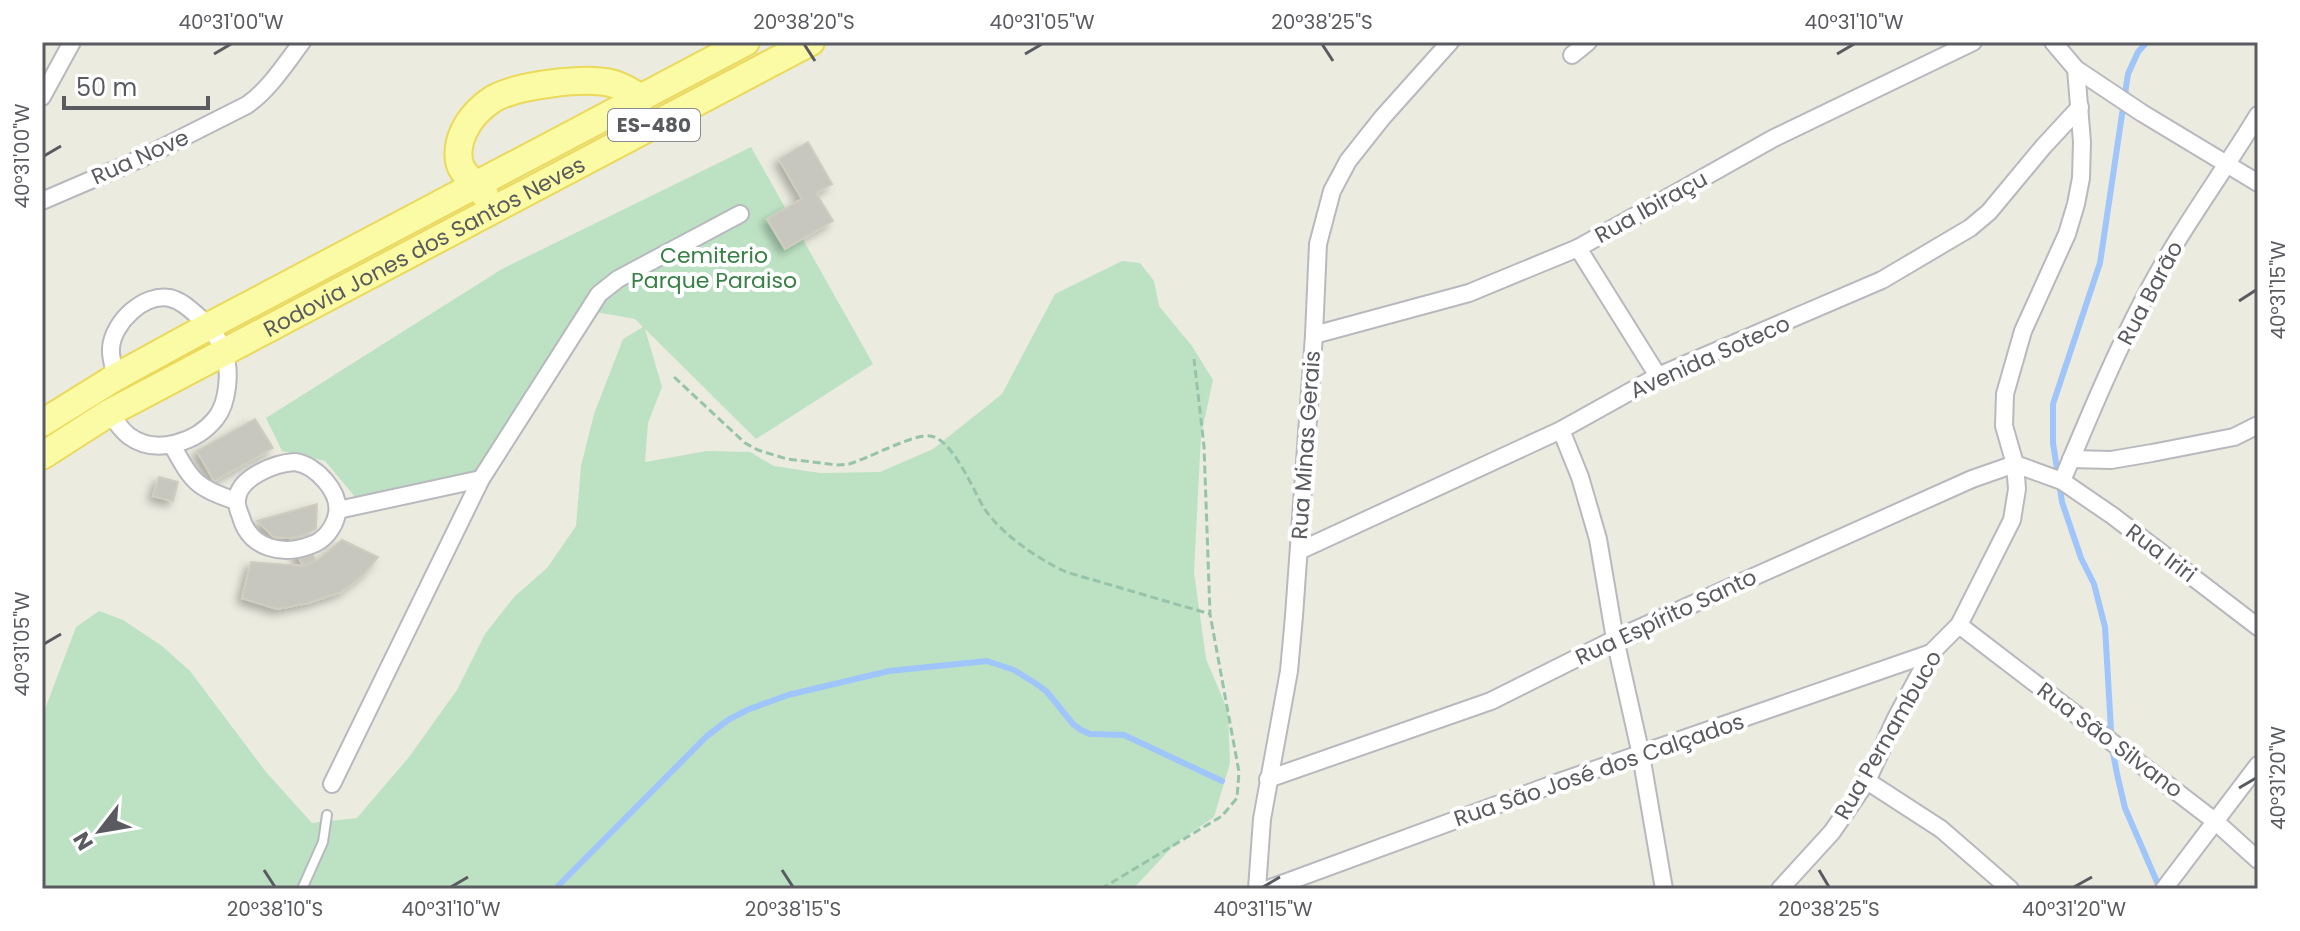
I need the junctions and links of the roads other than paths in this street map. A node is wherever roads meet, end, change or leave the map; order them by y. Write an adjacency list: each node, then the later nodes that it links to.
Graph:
1 (72, 42): 11 (street)
2 (302, 42): 18 (street, Rua Nove)
3 (746, 42): 12 (main road, Rodovia Jones dos Santos Neves / ES-480)
4 (811, 42): 19 (main road, Rodovia Jones dos Santos Neves / ES-480)
5 (1450, 42): 23 (street, Rua Minas Gerais)
6 (1588, 42): 9 (street)
7 (1973, 42): 21 (street, Rua Ibiraçu)
8 (2053, 42): 10 (street)
9 (1572, 55)
10 (2076, 69): 13 (street, Rua Pernambuco); 15 (street)
11 (42, 97)
12 (642, 98): 17 (main road, Rodovia Jones dos Santos Neves / ES-480); 17 (main road)
13 (2080, 107): 25 (street, Avenida Soteco); 34 (street, Rua Pernambuco)
14 (2258, 115): 15 (street, Rua Barão)
15 (2228, 163): 16 (street); 33 (street, Rua Barão)
16 (2258, 183)
17 (475, 185): 19 (main road); 22 (main road, Rodovia Jones dos Santos Neves / ES-480)
18 (42, 201)
19 (497, 208): 24 (main road, Rodovia Jones dos Santos Neves / ES-480)
20 (740, 214): 35 (street)
21 (1578, 248): 23 (street, Rua Ibiraçu); 25 (street)
22 (209, 326): 24 (street); 26 (main road, Rodovia Jones dos Santos Neves / ES-480); 26 (street)
23 (1314, 335): 39 (street, Rua Minas Gerais)
24 (225, 354): 27 (main road, Rodovia Jones dos Santos Neves / ES-480); 31 (street)
25 (1658, 376): 30 (street, Avenida Soteco)
26 (116, 377): 28 (main road, Rodovia Jones dos Santos Neves / ES-480)
27 (109, 413): 31 (street); 32 (main road, Rodovia Jones dos Santos Neves / ES-480)
28 (42, 423)
29 (2258, 425): 33 (street)
30 (1561, 430): 39 (street, Avenida Soteco); 42 (street)
31 (172, 445): 37 (street)
32 (42, 456)
33 (2071, 459): 36 (street, Rua Barão)
34 (2015, 464): 36 (street); 40 (street, Rua Pernambuco); 42 (street, Rua Espírito Santo)
35 (481, 479): 38 (street); 48 (street)
36 (2062, 481): 41 (street, Rua Iriri)
37 (236, 501): 38 (street); 38 (street)
38 (338, 510)
39 (1299, 551): 46 (street, Rua Minas Gerais)
40 (1959, 625): 43 (street, Rua Pernambuco); 50 (street, Rua São Silvano)
41 (2258, 627)
42 (1615, 639): 44 (street); 46 (street, Rua Espírito Santo)
43 (1931, 653): 44 (street, Rua São José dos Calçados); 47 (street, Rua Pernambuco)
44 (1641, 755): 55 (street, Rua São José dos Calçados); 56 (street)
45 (2258, 765): 50 (street)
46 (1268, 779): 54 (street, Rua Minas Gerais)
47 (1867, 781): 52 (street, Rua Pernambuco); 57 (street)
48 (332, 784)
49 (327, 815): 53 (lane)
50 (2216, 822): 51 (street, Rua São Silvano); 58 (street)
51 (2258, 860)
52 (1779, 887)
53 (302, 889)
54 (1257, 889)
55 (1268, 889)
56 (1664, 889)
57 (2010, 889)
58 (2164, 889)

